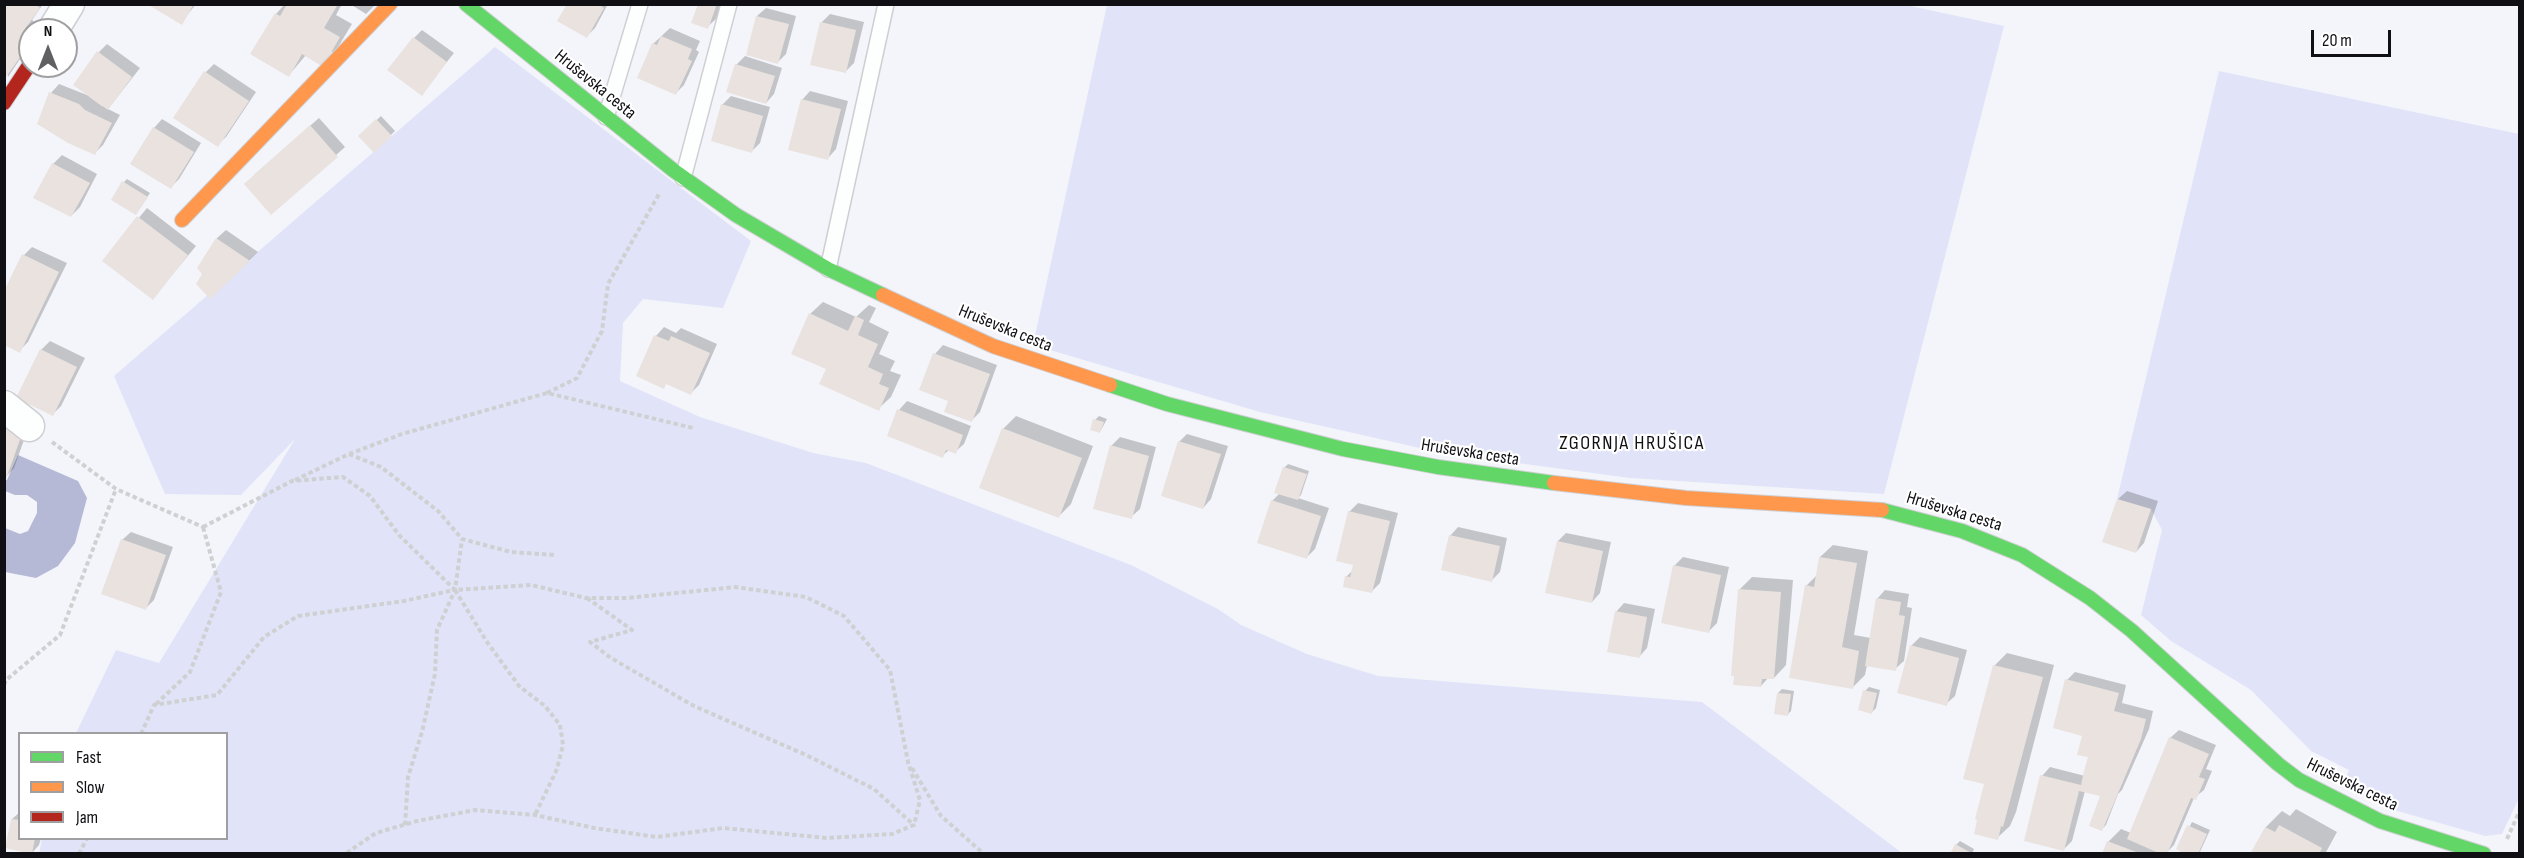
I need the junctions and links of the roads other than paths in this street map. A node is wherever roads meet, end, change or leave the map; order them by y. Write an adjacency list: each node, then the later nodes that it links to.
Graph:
1 (69, 4): 7 (street)
2 (390, 4): 12 (street)
3 (466, 4): 10 (street, Hruševska cesta)
4 (640, 4): 10 (lane)
5 (729, 4): 11 (lane)
6 (886, 4): 13 (lane)
7 (60, 18)
8 (21, 78): 9 (street)
9 (4, 103)
10 (606, 117): 11 (street, Hruševska cesta)
11 (678, 174): 13 (street, Hruševska cesta)
12 (183, 220)
13 (828, 269): 16 (street, Hruševska cesta)
14 (4, 406): 15 (street)
15 (29, 426)
16 (2484, 854)

